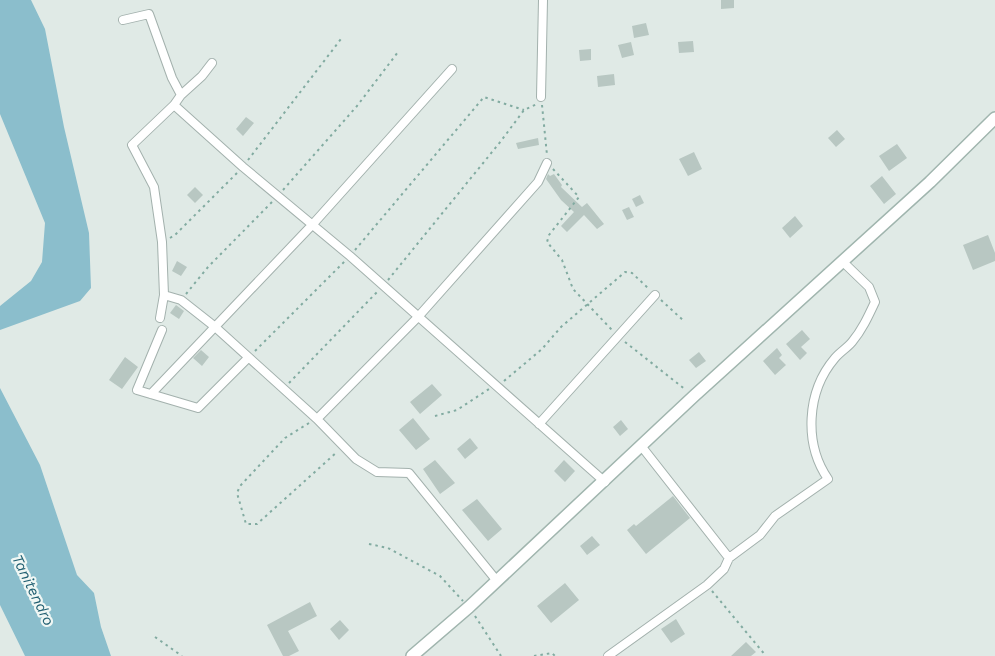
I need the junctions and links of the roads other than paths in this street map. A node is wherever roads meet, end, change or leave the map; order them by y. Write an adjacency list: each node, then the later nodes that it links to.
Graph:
1 (544, 0): 6 (street)
2 (123, 20): 5 (street)
3 (212, 62): 5 (street)
4 (452, 68): 10 (street)
5 (181, 95): 7 (street)
6 (541, 98)
7 (174, 105): 10 (street); 12 (street)
8 (995, 118): 11 (main road)
9 (547, 163): 14 (street)
10 (312, 224): 14 (street); 16 (street)
11 (842, 260): 22 (main road); 24 (street)
12 (164, 295): 15 (street); 16 (street)
13 (655, 296): 21 (street)
14 (418, 317): 20 (street); 21 (street)
15 (160, 318)
16 (214, 326): 18 (street); 19 (street)
17 (162, 330): 19 (street)
18 (248, 358): 19 (street); 20 (street)
19 (151, 394)
20 (317, 419): 25 (street)
21 (539, 424): 23 (street)
22 (642, 447): 23 (main road); 24 (street)
23 (605, 482): 25 (main road)
24 (729, 558): 27 (street)
25 (498, 581): 26 (main road)
26 (412, 656)
27 (608, 656)

